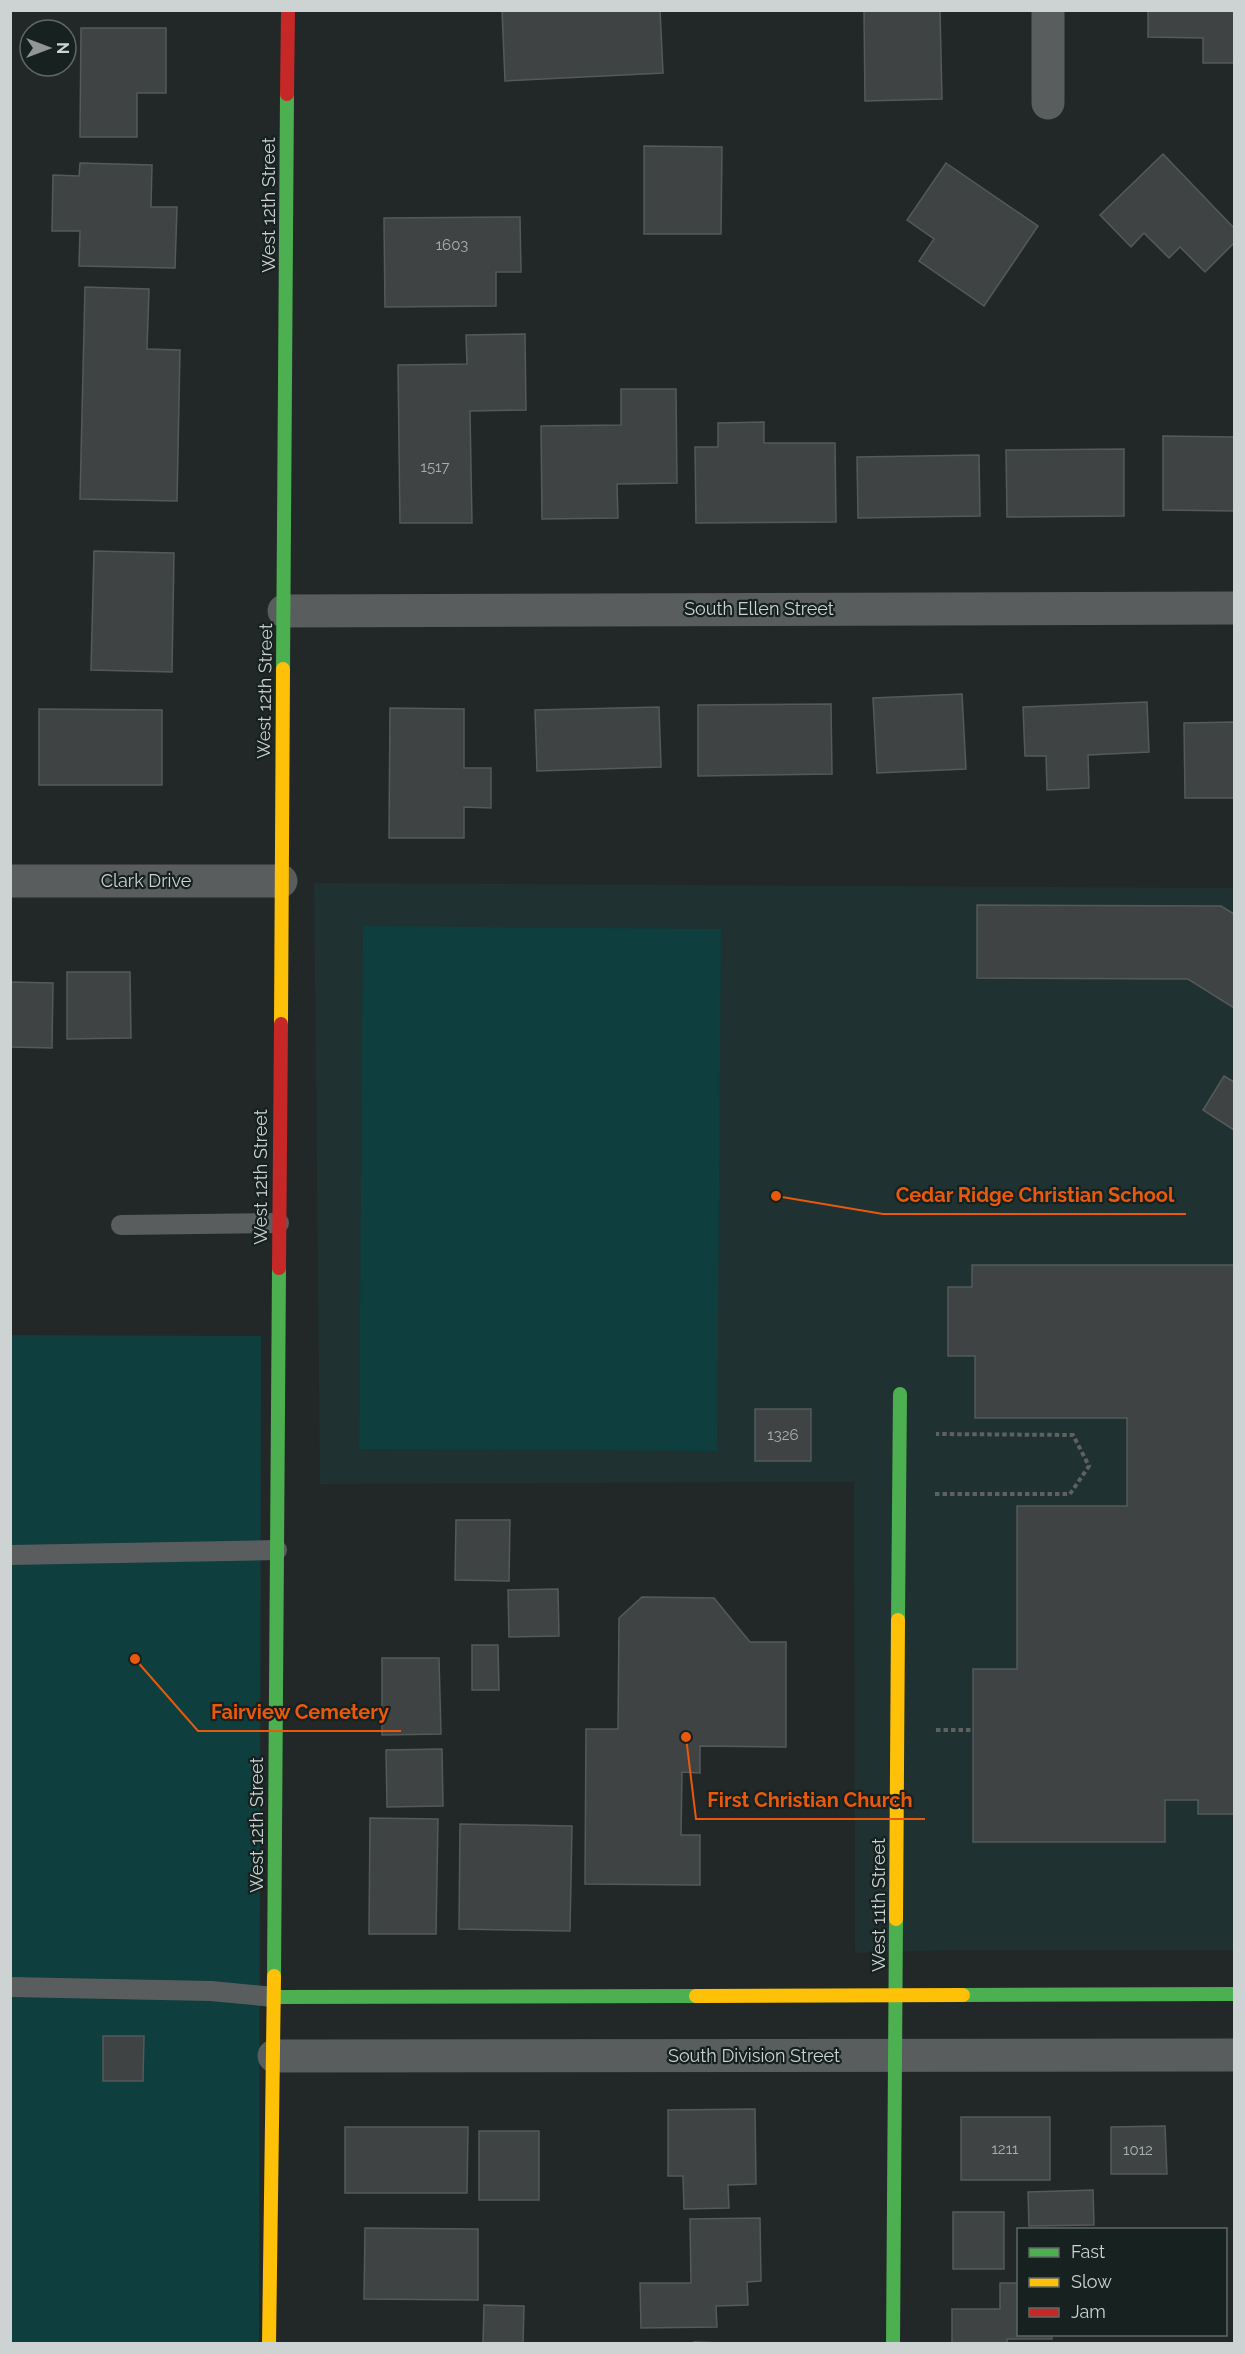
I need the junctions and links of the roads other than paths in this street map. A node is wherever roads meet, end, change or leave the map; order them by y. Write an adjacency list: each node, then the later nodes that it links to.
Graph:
1 (288, 10): 5 (main road, West 12th Street)
2 (1048, 10): 3 (street)
3 (1048, 103)
4 (1234, 608): 5 (street, South Ellen Street)
5 (284, 611): 7 (main road, West 12th Street)
6 (10, 880): 7 (street, Clark Drive)
7 (281, 881): 8 (main road, West 12th Street)
8 (279, 1223): 9 (lane); 11 (main road, West 12th Street)
9 (121, 1225)
10 (900, 1394): 15 (main road, West 11th Street)
11 (277, 1550): 12 (lane); 16 (main road, West 12th Street)
12 (10, 1555)
13 (10, 1987): 16 (lane)
14 (1234, 1994): 15 (main road)
15 (896, 1995): 16 (main road); 19 (main road, West 11th Street)
16 (274, 1997): 18 (main road, West 12th Street)
17 (1234, 2055): 19 (street, South Division Street)
18 (274, 2056): 19 (street, South Division Street); 20 (main road, West 12th Street)
19 (896, 2056): 21 (main road, West 11th Street)
20 (269, 2343)
21 (893, 2343)

